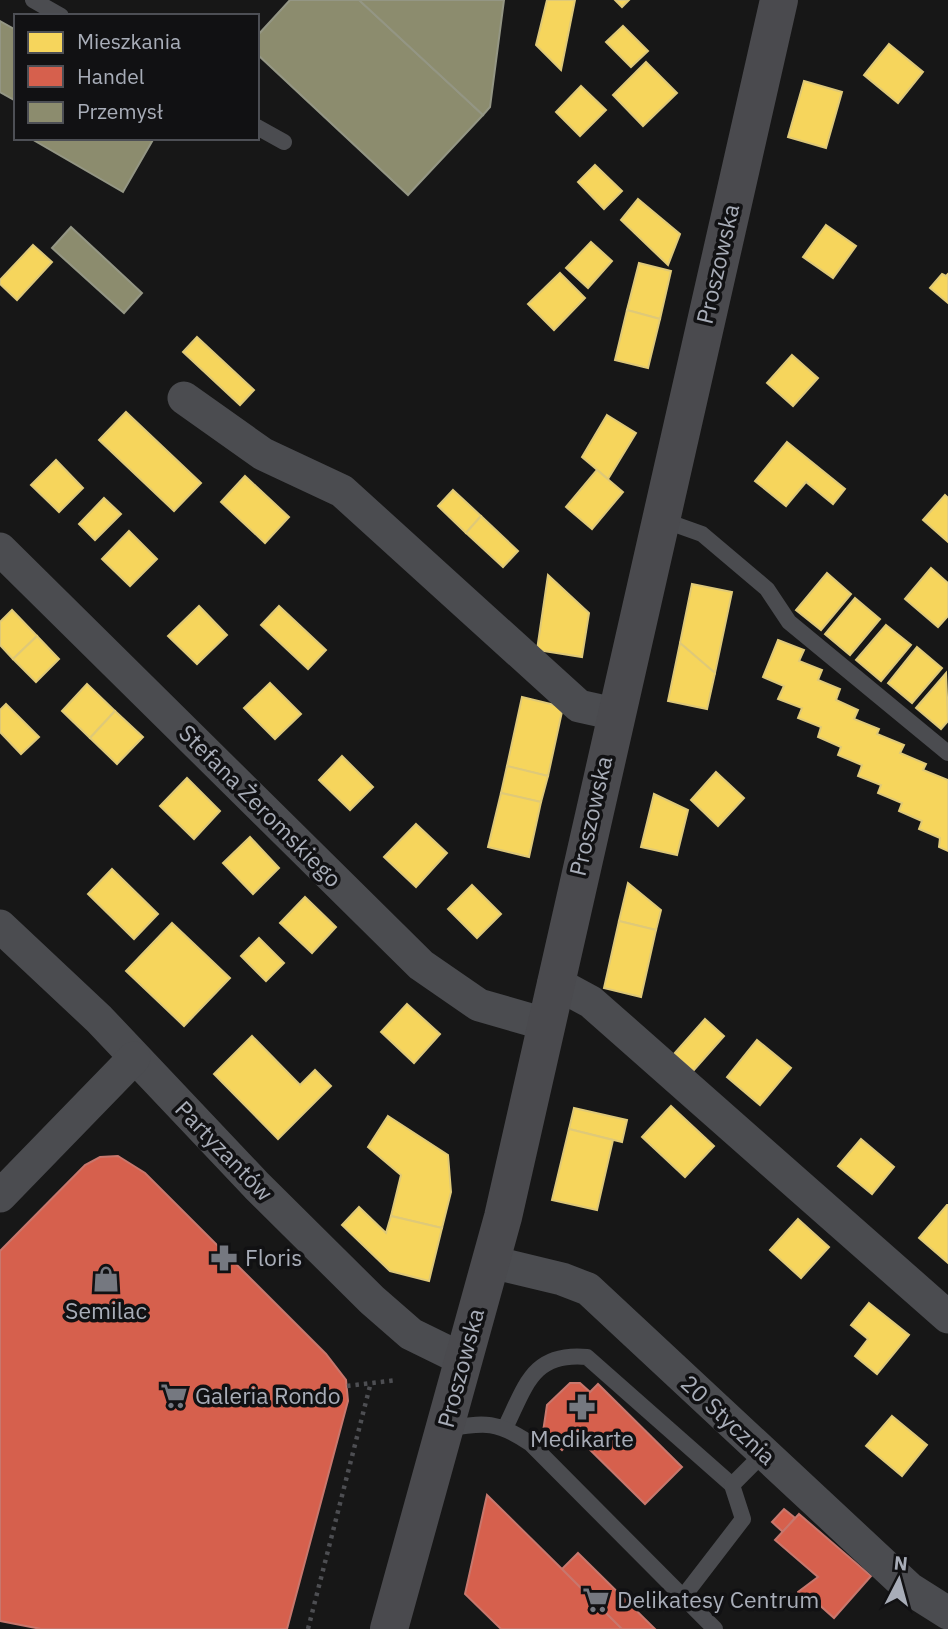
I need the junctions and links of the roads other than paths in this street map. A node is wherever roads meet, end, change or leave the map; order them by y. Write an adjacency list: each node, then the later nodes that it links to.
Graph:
1 (33, 0): 3 (lane)
2 (779, 0): 7 (main road, Proszowska)
3 (58, 14)
4 (259, 128): 5 (lane)
5 (284, 142)
6 (184, 398): 9 (street)
7 (660, 519): 9 (main road, Proszowska); 10 (lane)
8 (0, 549): 13 (street, Stefana Żeromskiego)
9 (615, 714): 12 (main road, Proszowska)
10 (948, 753)
11 (0, 926): 14 (street, Partyzantów)
12 (554, 982): 13 (main road, Proszowska); 17 (street)
13 (545, 1024): 16 (main road, Proszowska)
14 (134, 1058): 15 (street); 18 (street, Partyzantów)
15 (0, 1196)
16 (491, 1262): 18 (main road, Proszowska); 21 (street, 20 Stycznia)
17 (948, 1317)
18 (463, 1359): 20 (main road, Proszowska)
19 (506, 1426): 20 (lane); 22 (lane); 23 (lane)
20 (444, 1429): 25 (main road, Proszowska)
21 (764, 1454): 22 (lane); 24 (street, 20 Stycznia)
22 (732, 1485): 23 (lane)
23 (683, 1597): 26 (lane)
24 (948, 1613)
25 (389, 1629)
26 (715, 1629)

